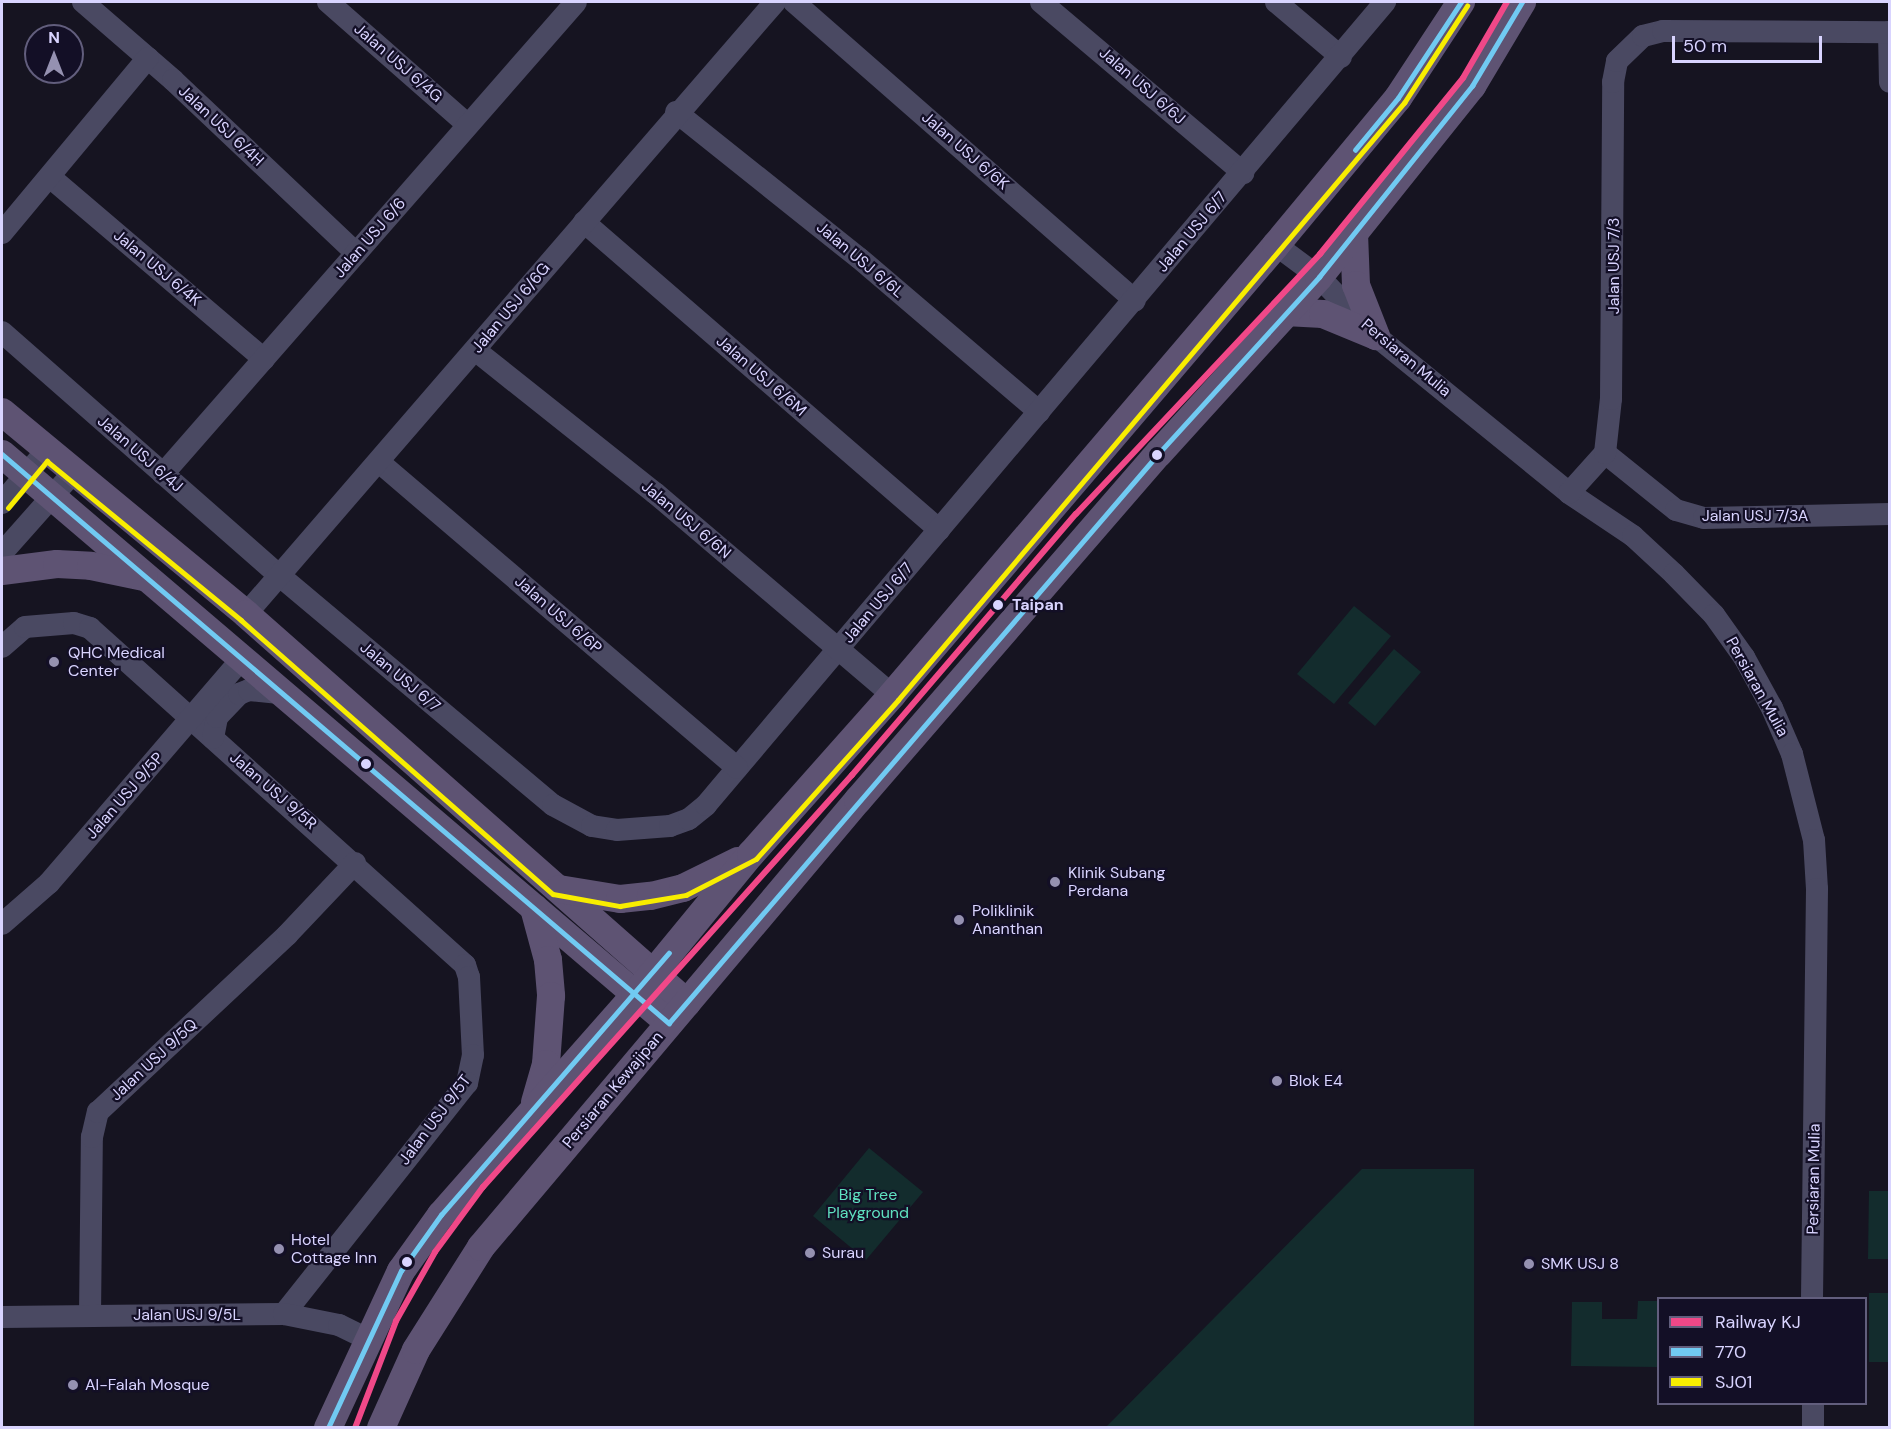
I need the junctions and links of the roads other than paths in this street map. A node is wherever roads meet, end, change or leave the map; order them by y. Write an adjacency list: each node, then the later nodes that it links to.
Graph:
1 (83, 2): 13 (street, Jalan USJ 6/4H)
2 (328, 2): 16 (street, Jalan USJ 6/4G)
3 (775, 2): 15 (street, Jalan USJ 6/6G)
4 (795, 2): 25 (street, Jalan USJ 6/6K)
5 (1041, 2): 17 (street, Jalan USJ 6/6J)
6 (1276, 2): 12 (street)
7 (1385, 2): 12 (street, Jalan USJ 6/7)
8 (1461, 2): 22 (main road)
9 (1522, 2): 21 (main road, Persiaran Kewajipan)
10 (563, 6): 16 (street, Jalan USJ 6/6)
11 (1889, 32): 14 (street); 34 (street, Jalan USJ 7/3)
12 (1341, 57): 17 (street, Jalan USJ 6/7)
13 (148, 58): 18 (street); 23 (street, Jalan USJ 6/4H)
14 (1890, 82)
15 (676, 112): 19 (street, Jalan USJ 6/6G); 32 (street, Jalan USJ 6/6L)
16 (468, 125): 23 (street, Jalan USJ 6/6)
17 (1243, 173): 25 (street, Jalan USJ 6/7)
18 (50, 177): 20 (street); 30 (street, Jalan USJ 6/4K)
19 (584, 222): 29 (street, Jalan USJ 6/6G); 44 (street, Jalan USJ 6/6M)
20 (2, 233)
21 (1354, 233): 24 (main road, Persiaran Kewajipan); 28 (main road)
22 (1276, 245): 24 (street, Persiaran Mulia); 54 (main road)
23 (356, 253): 30 (street, Jalan USJ 6/6)
24 (1318, 277): 26 (main road, Persiaran Kewajipan); 28 (street, Persiaran Mulia)
25 (1135, 300): 32 (street, Jalan USJ 6/7)
26 (1285, 312): 28 (main road); 65 (main road, Persiaran Kewajipan)
27 (2, 332): 39 (street, Jalan USJ 6/4J)
28 (1376, 336): 40 (street, Persiaran Mulia)
29 (475, 350): 36 (street, Jalan USJ 6/6G); 51 (street, Jalan USJ 6/6N)
30 (264, 359): 39 (street, Jalan USJ 6/6)
31 (2, 412): 33 (main road)
32 (1039, 412): 44 (street, Jalan USJ 6/7)
33 (46, 451): 37 (main road); 38 (street)
34 (1605, 453): 40 (street); 43 (street, Jalan USJ 7/3A)
35 (2, 454): 38 (main road)
36 (379, 462): 47 (street, Jalan USJ 6/6G); 57 (street, Jalan USJ 6/6P)
37 (73, 473): 41 (street); 49 (main road)
38 (26, 474): 41 (main road); 42 (street)
39 (163, 474): 47 (street, Jalan USJ 6/4J)
40 (1569, 493): 67 (street, Persiaran Mulia)
41 (54, 496): 45 (street); 48 (main road)
42 (2, 503)
43 (1890, 514)
44 (939, 530): 51 (street, Jalan USJ 6/7)
45 (2, 553)
46 (2, 571): 48 (main road)
47 (280, 576): 49 (street, Jalan USJ 6/6G); 57 (street, Jalan USJ 6/7)
48 (149, 578): 52 (main road)
49 (246, 614): 60 (main road)
50 (2, 647): 55 (street, Jalan USJ 9/5R)
51 (838, 649): 54 (street, Jalan USJ 6/6N); 57 (street, Jalan USJ 6/7)
52 (241, 660): 53 (main road); 55 (street, Jalan USJ 9/5P)
53 (277, 693): 56 (street); 61 (main road)
54 (892, 695): 58 (main road)
55 (190, 718): 56 (street, Jalan USJ 9/5R); 62 (street, Jalan USJ 9/5P)
56 (213, 738): 59 (street, Jalan USJ 9/5R)
57 (737, 768)
58 (751, 854): 60 (main road); 63 (main road)
59 (355, 863): 68 (street, Jalan USJ 9/5T); 69 (street, Jalan USJ 9/5Q)
60 (557, 888): 63 (main road)
61 (534, 908): 64 (main road); 66 (main road)
62 (2, 924)
63 (654, 973): 64 (main road); 65 (main road)
64 (635, 995): 65 (main road); 66 (main road)
65 (678, 1013): 74 (main road, Persiaran Kewajipan)
66 (531, 1113): 71 (main road)
67 (1812, 1297)
68 (284, 1314): 69 (street, Jalan USJ 9/5L); 71 (street, Jalan USJ 9/5L)
69 (90, 1316): 70 (street, Jalan USJ 9/5L)
70 (2, 1317)
71 (368, 1339): 73 (main road)
72 (1813, 1405): 75 (street)
73 (328, 1428)
74 (381, 1428)
75 (1813, 1428)

